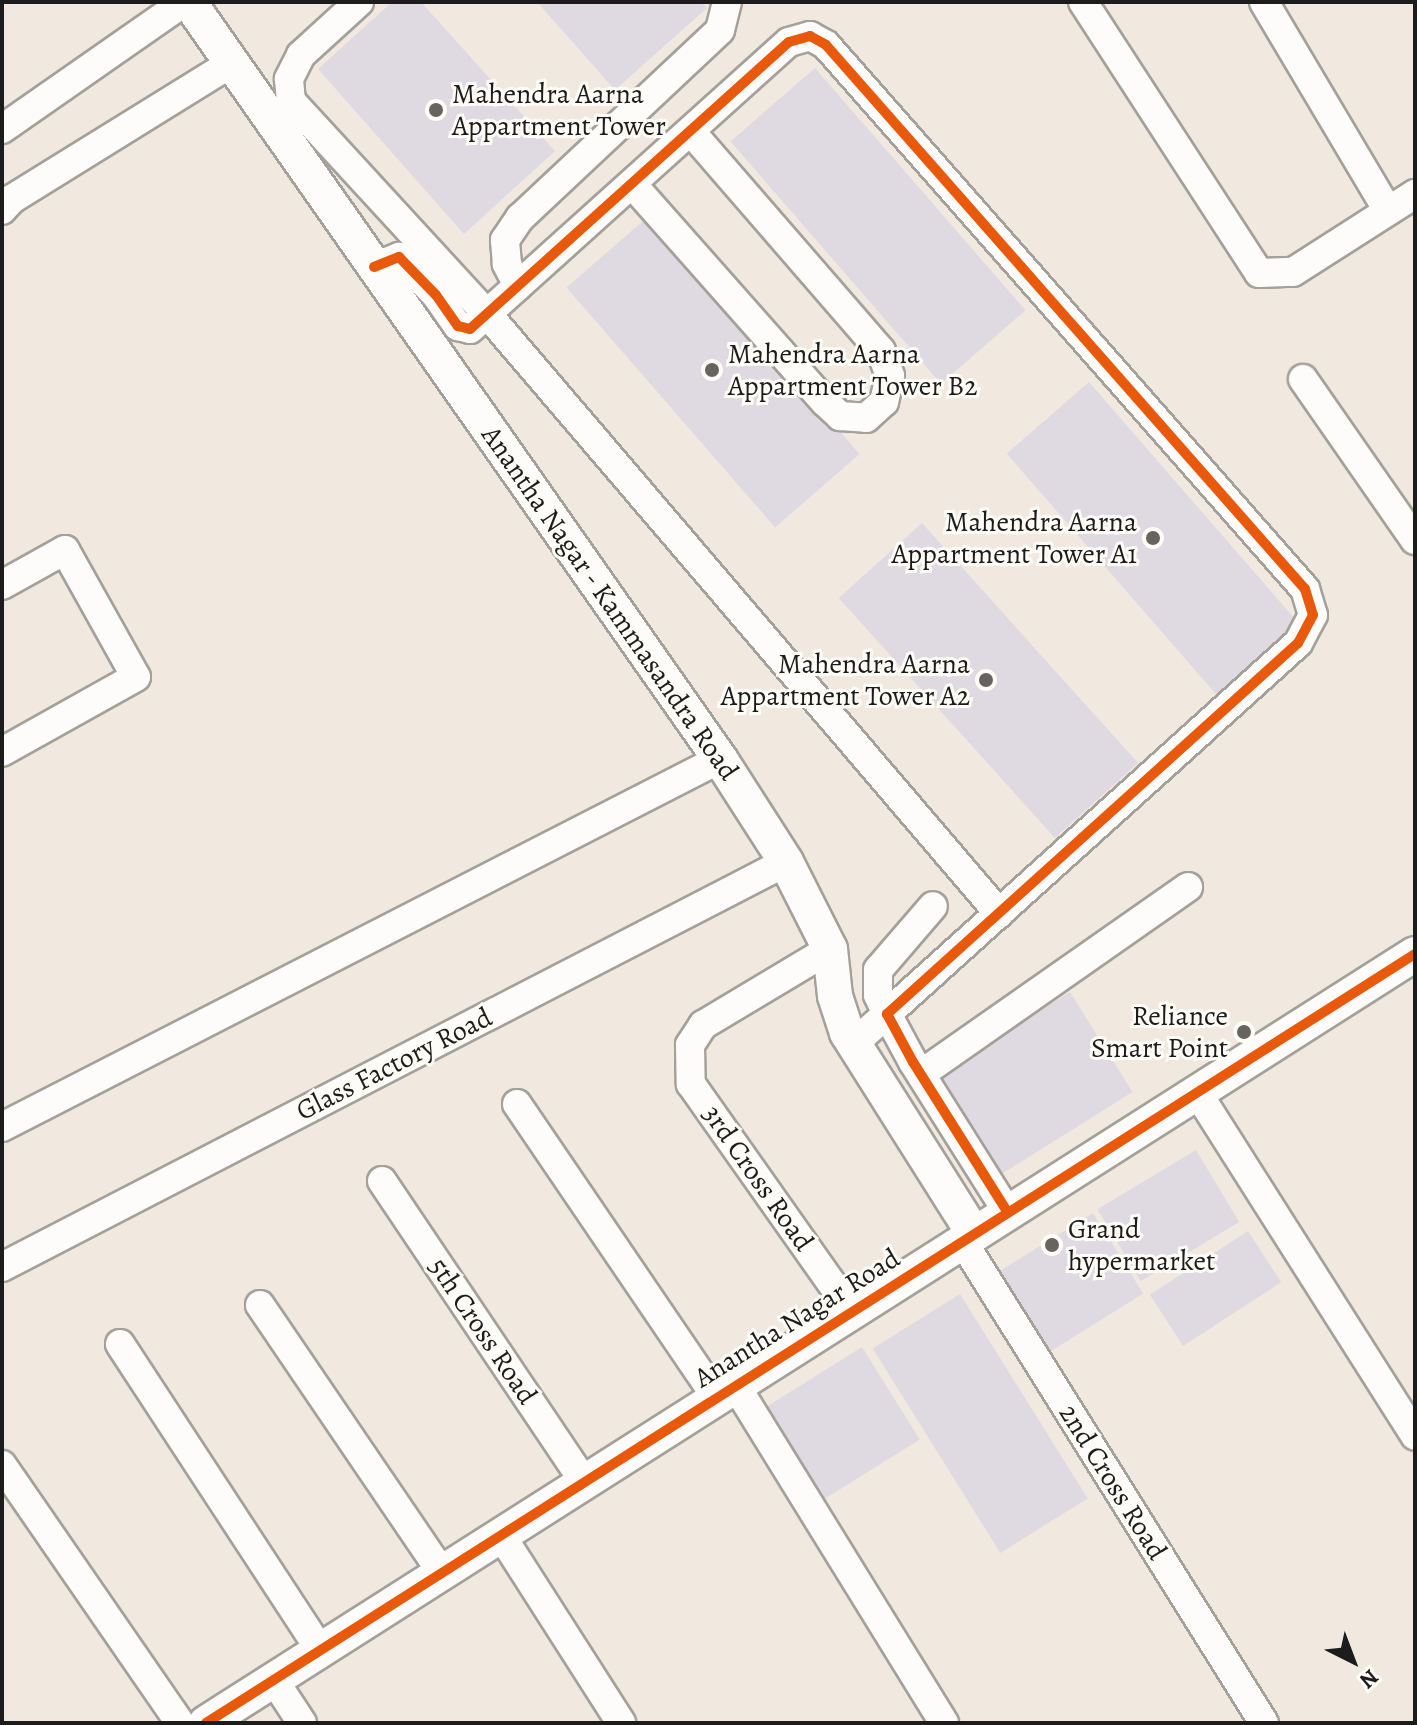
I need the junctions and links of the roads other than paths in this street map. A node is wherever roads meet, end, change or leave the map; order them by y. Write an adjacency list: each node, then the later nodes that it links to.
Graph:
1 (186, 2): 6 (street, Anantha Nagar - Kammasandra Road); 7 (street)
2 (359, 2): 15 (street)
3 (727, 2): 14 (street)
4 (1083, 2): 12 (street)
5 (1264, 2): 12 (street)
6 (231, 63): 11 (street); 13 (street, Anantha Nagar - Kammasandra Road)
7 (2, 129)
8 (691, 132): 9 (street); 9 (street); 24 (street)
9 (632, 184): 14 (street)
10 (1415, 194): 12 (street)
11 (2, 210)
12 (1388, 211)
13 (374, 267): 15 (street); 20 (street, Anantha Nagar - Kammasandra Road)
14 (518, 286): 15 (street)
15 (488, 315): 24 (street)
16 (1303, 379): 17 (street)
17 (1415, 540)
18 (2, 585): 19 (street)
19 (2, 752)
20 (720, 759): 21 (street, Anantha Nagar - Kammasandra Road); 32 (street)
21 (786, 862): 25 (street, Anantha Nagar - Kammasandra Road); 36 (street, Glass Factory Road)
22 (1188, 887): 29 (street)
23 (933, 906): 27 (street)
24 (999, 913): 27 (street)
25 (830, 949): 28 (street, Anantha Nagar - Kammasandra Road); 38 (street, 3rd Cross Road)
26 (1415, 954): 30 (street, Anantha Nagar Road)
27 (887, 1014): 28 (street); 29 (street)
28 (853, 1044): 35 (street, Anantha Nagar - Kammasandra Road)
29 (921, 1074): 34 (street)
30 (1197, 1092): 34 (street, Anantha Nagar Road); 41 (street)
31 (517, 1104): 40 (street)
32 (2, 1127)
33 (382, 1181): 43 (street, 5th Cross Road)
34 (1008, 1213): 35 (street, Anantha Nagar Road)
35 (968, 1238): 38 (street, Anantha Nagar Road); 53 (street, 2nd Cross Road)
36 (2, 1267)
37 (260, 1305): 45 (street)
38 (852, 1312): 40 (street, Anantha Nagar Road)
39 (120, 1344): 46 (street)
40 (727, 1392): 43 (street, Anantha Nagar Road); 52 (street)
41 (1415, 1436)
42 (2, 1465): 48 (street)
43 (584, 1482): 44 (street, Anantha Nagar Road)
44 (501, 1535): 45 (street, Anantha Nagar Road); 51 (street)
45 (442, 1573): 46 (street, Anantha Nagar Road)
46 (320, 1650): 47 (street, Anantha Nagar Road)
47 (274, 1680): 49 (street, Anantha Nagar Road); 50 (street)
48 (180, 1723)
49 (206, 1723)
50 (302, 1723)
51 (621, 1723)
52 (944, 1723)
53 (1264, 1723)

